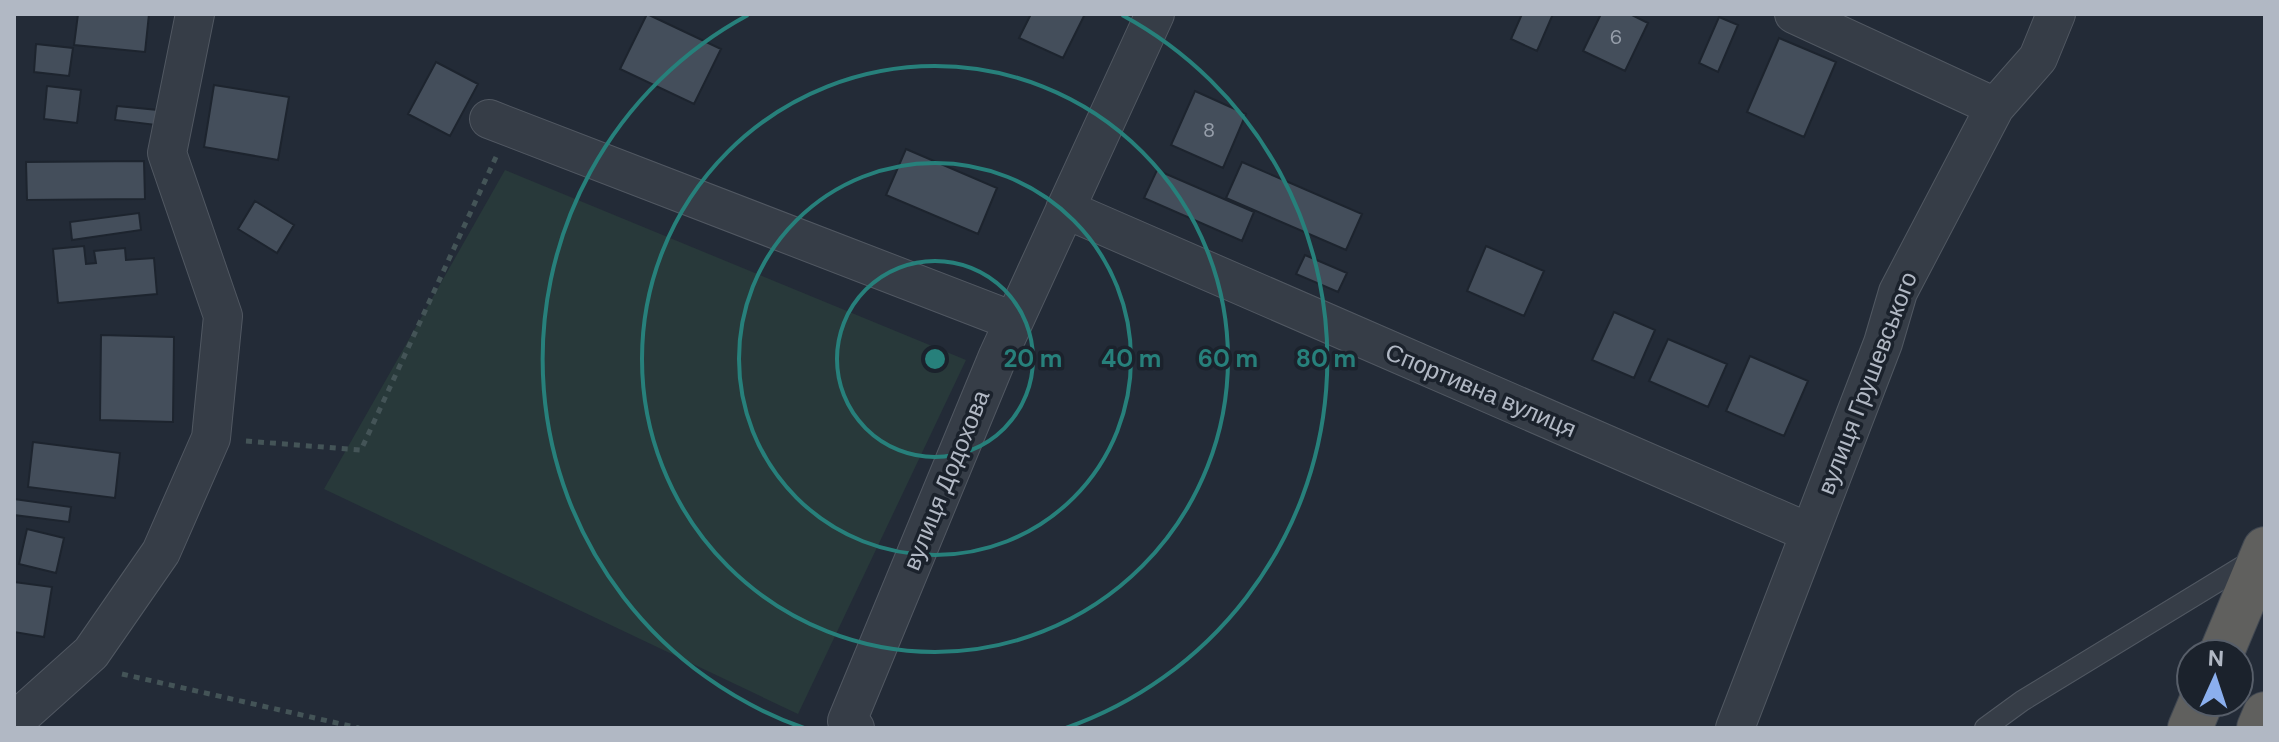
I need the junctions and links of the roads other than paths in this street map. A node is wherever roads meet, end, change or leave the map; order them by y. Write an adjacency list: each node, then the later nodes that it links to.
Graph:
1 (195, 14): 14 (street)
2 (1155, 14): 7 (street, вулиця Додохова)
3 (1794, 14): 5 (street)
4 (2056, 14): 5 (street, вулиця Грушевського)
5 (1995, 107): 9 (street, вулиця Грушевського)
6 (499, 123): 8 (street)
7 (1065, 209): 8 (street, вулиця Додохова); 9 (street, Спортивна вулиця)
8 (1013, 321): 15 (street, вулиця Додохова)
9 (1810, 533): 16 (street, вулиця Грушевського)
10 (2264, 552): 11 (highway); 12 (lane)
11 (2228, 638)
12 (2022, 701): 17 (lane); 18 (lane)
13 (2265, 714): 19 (highway)
14 (14, 722)
15 (855, 728)
16 (1735, 728)
17 (1985, 728)
18 (2009, 728)
19 (2259, 728)

